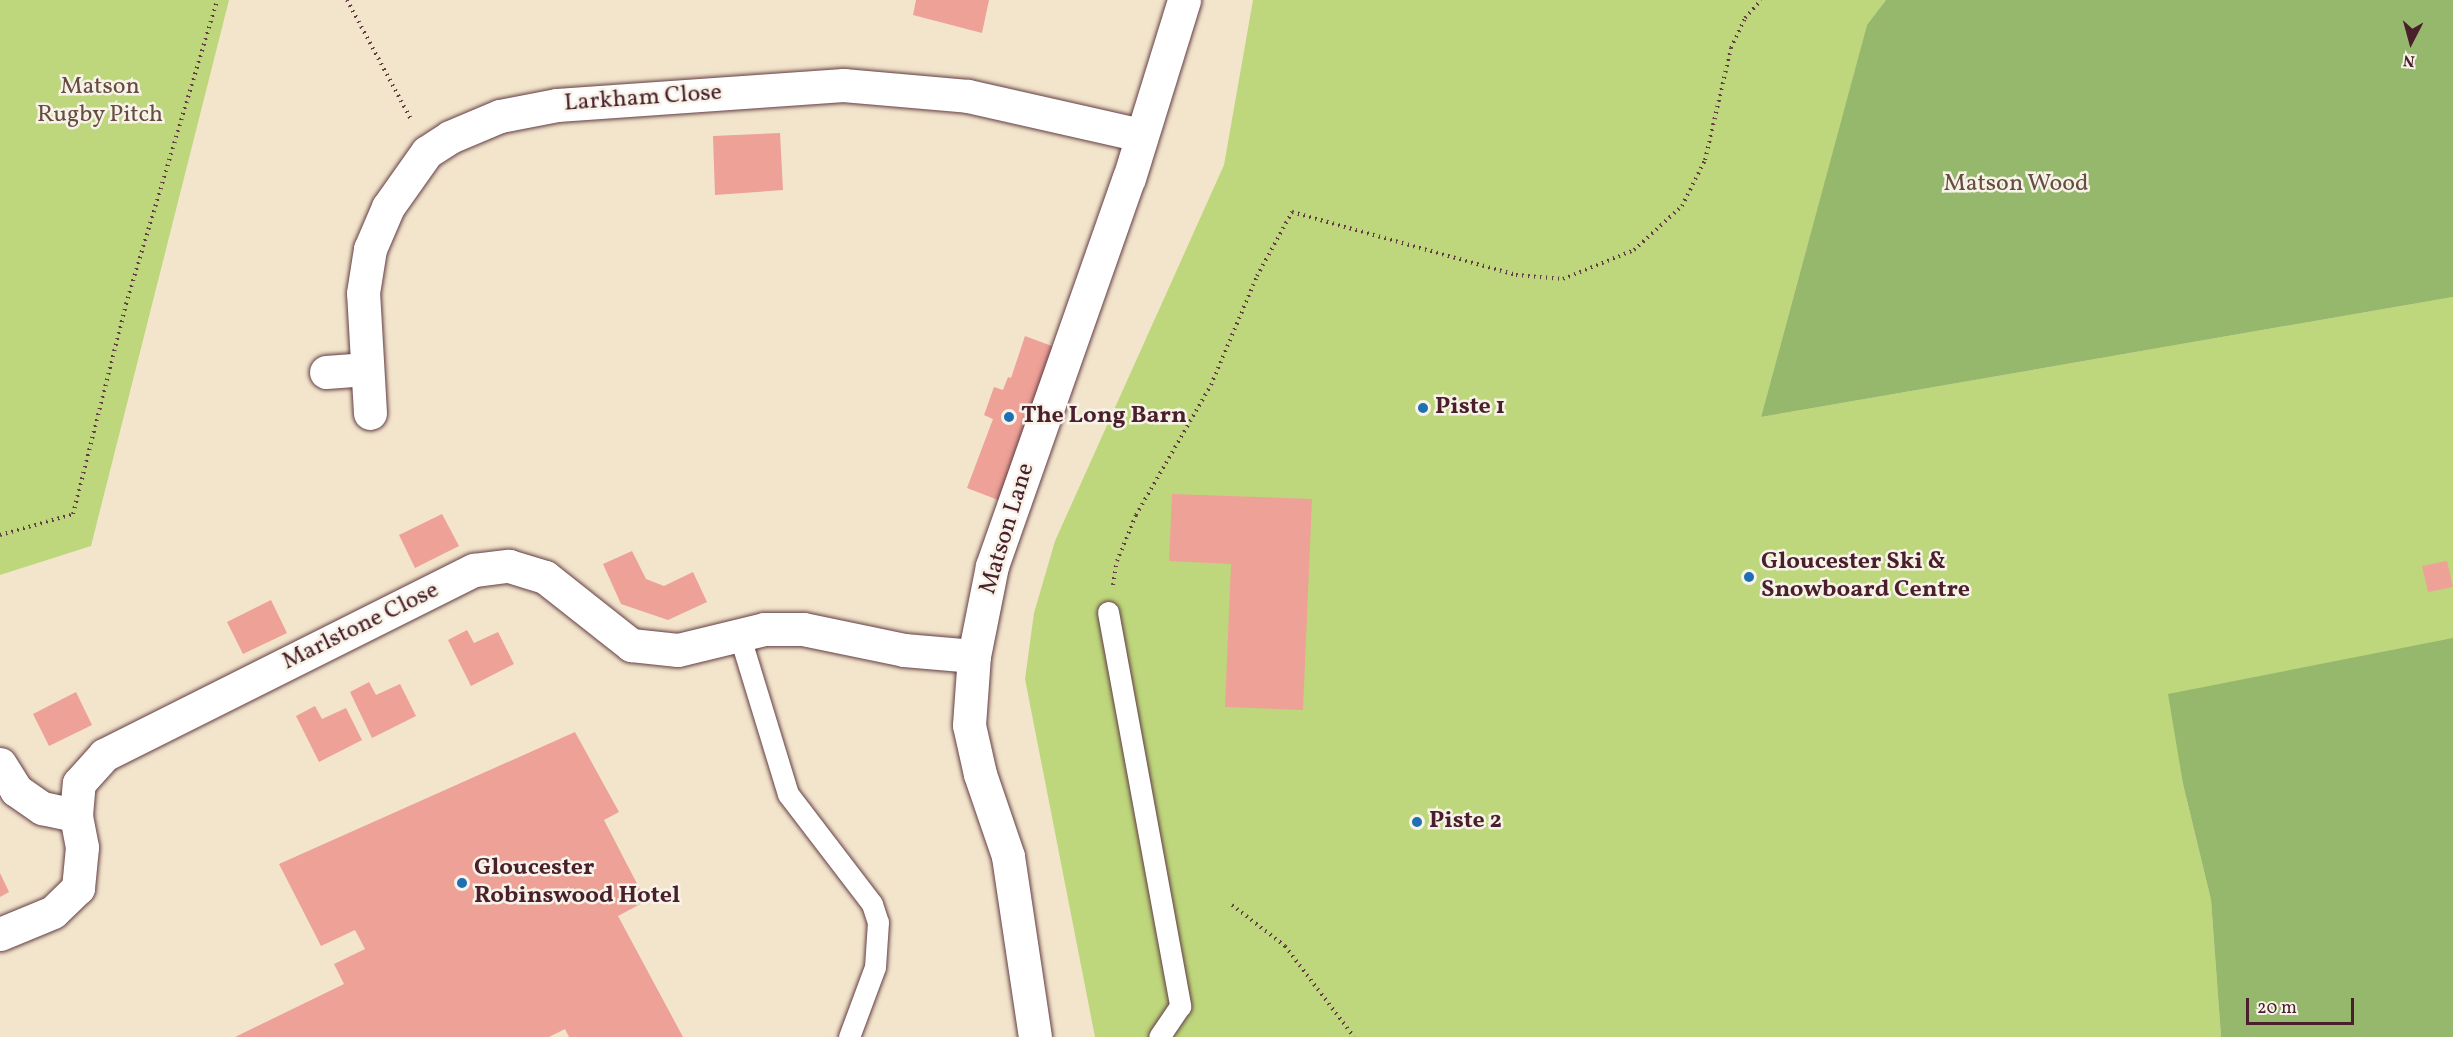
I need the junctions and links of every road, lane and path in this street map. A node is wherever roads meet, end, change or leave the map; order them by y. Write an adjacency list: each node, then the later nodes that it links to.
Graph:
1 (217, 0): 10 (path)
2 (347, 0): 5 (path)
3 (1184, 0): 6 (street, Matson Lane)
4 (1761, 0): 11 (path)
5 (417, 130)
6 (1141, 135): 7 (street, Larkham Close); 13 (street, Matson Lane)
7 (368, 369): 8 (street); 9 (street, Larkham Close)
8 (326, 372)
9 (370, 413)
10 (0, 535)
11 (1108, 612): 20 (lane)
12 (740, 637): 13 (street, Marlstone Close); 15 (street, Marlstone Close); 18 (lane)
13 (974, 656): 19 (street, Matson Lane)
14 (0, 764): 15 (street)
15 (76, 815): 17 (street, Marlstone Close)
16 (1232, 905): 21 (path)
17 (0, 934)
18 (849, 1037)
19 (1035, 1037)
20 (1159, 1037)
21 (1354, 1037)

